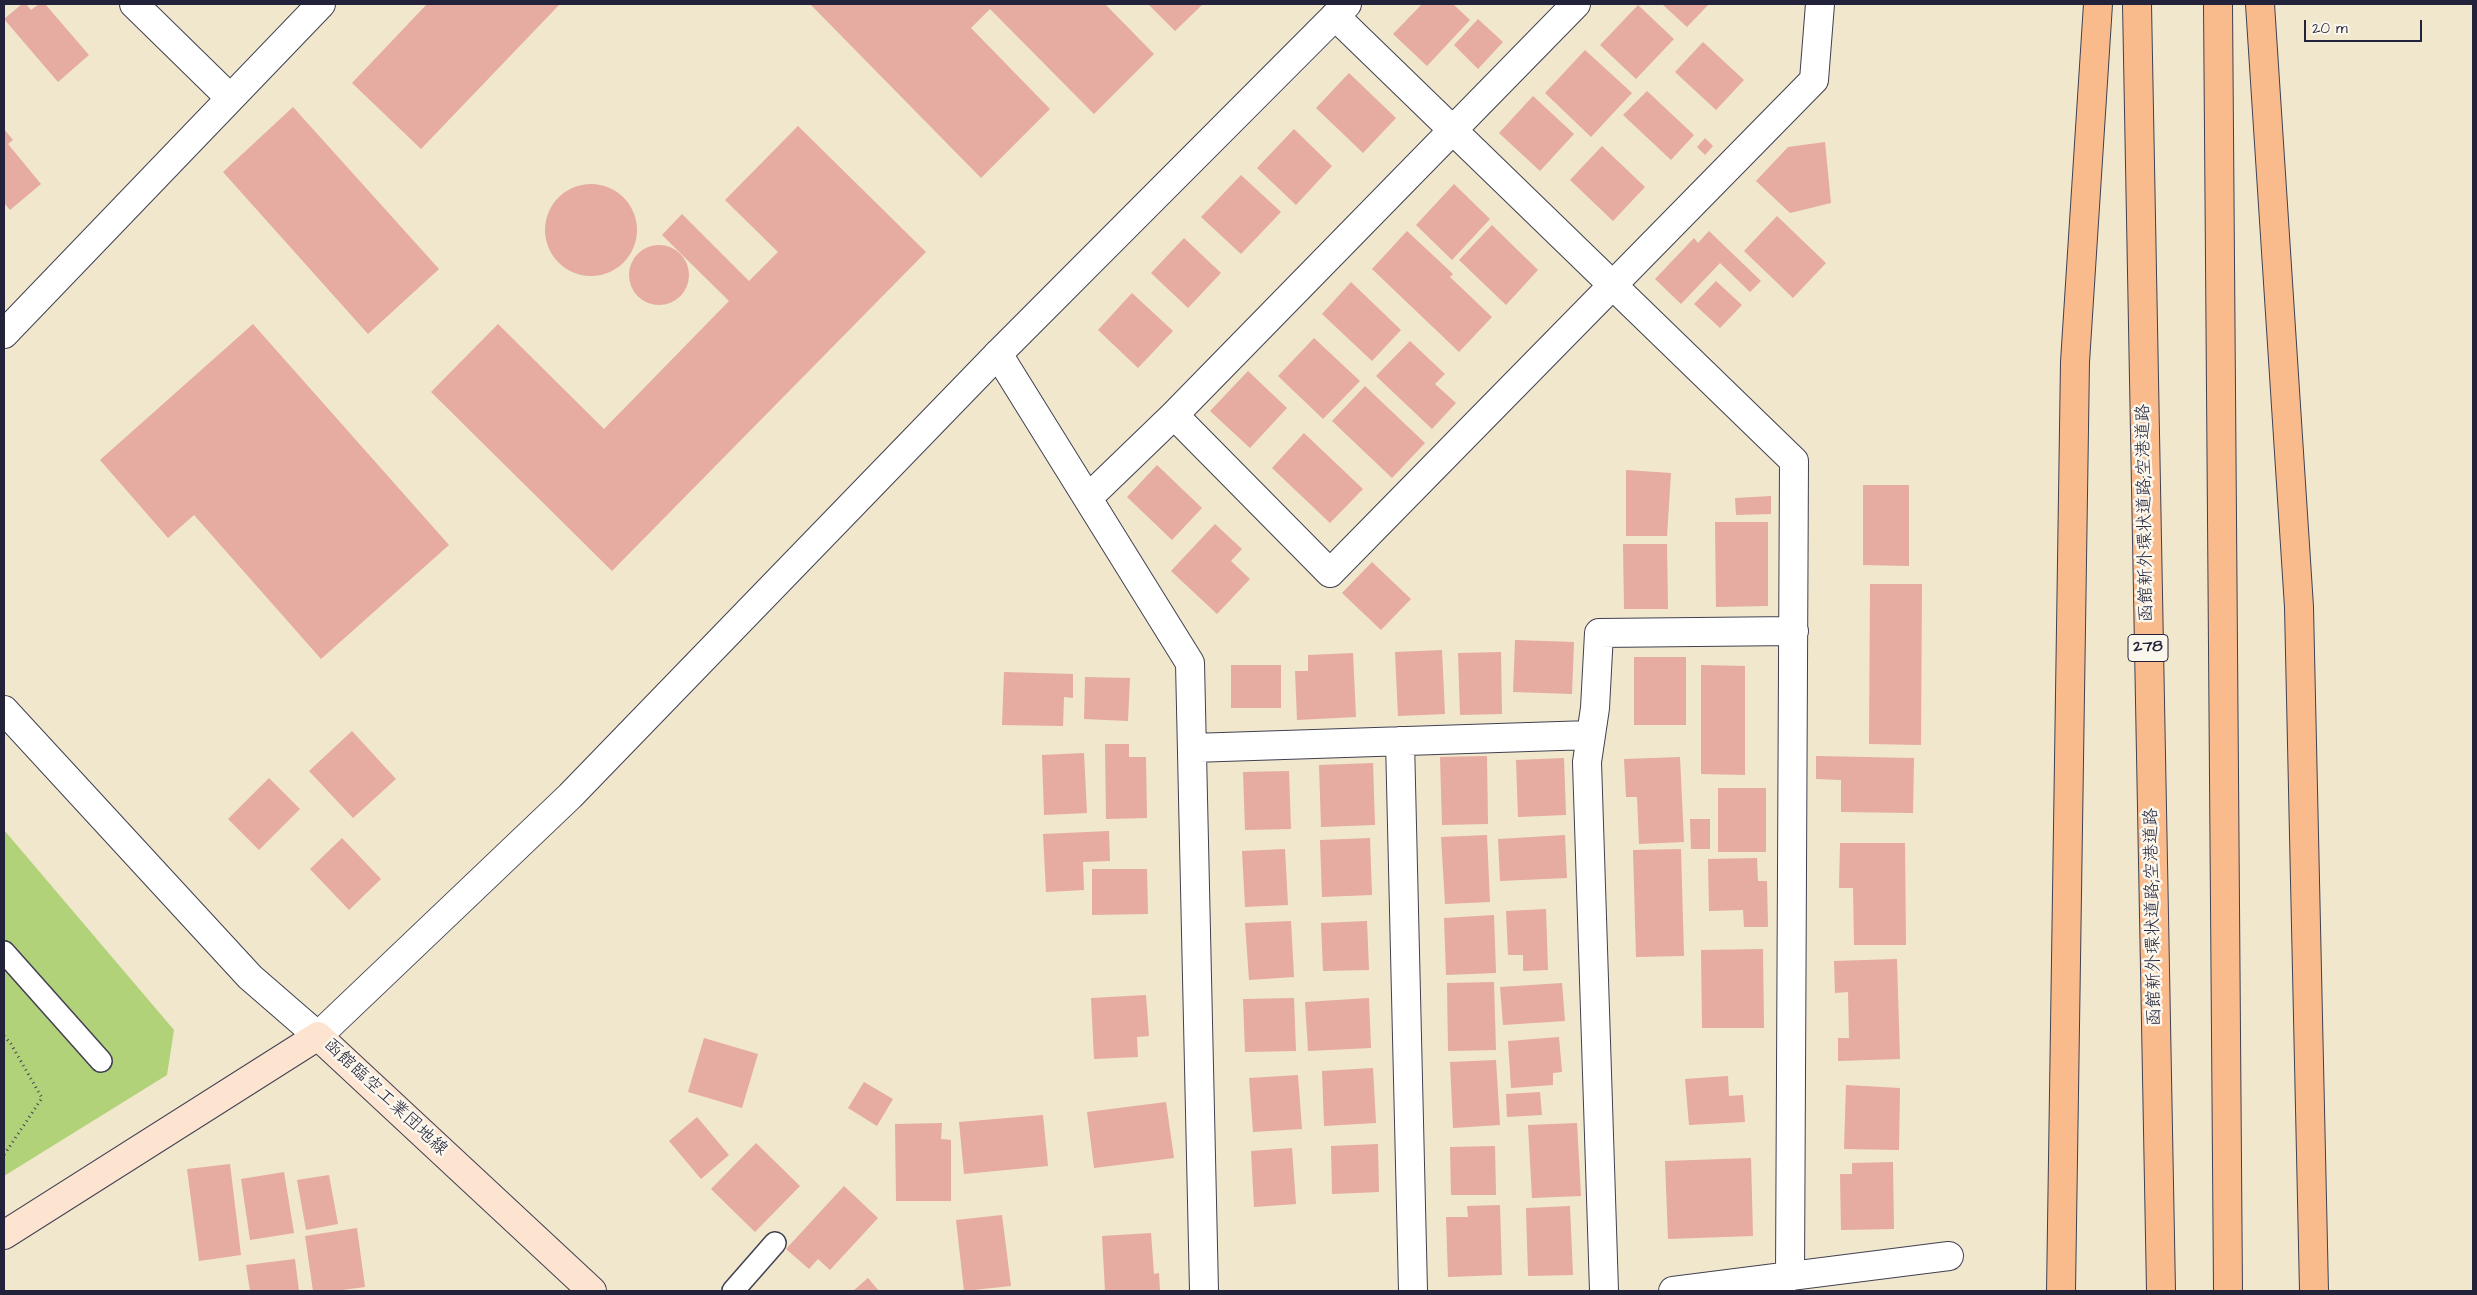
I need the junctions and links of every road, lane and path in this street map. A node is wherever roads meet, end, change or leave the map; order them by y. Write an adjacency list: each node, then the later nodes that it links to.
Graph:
1 (134, 4): 10 (street)
2 (321, 4): 10 (street)
3 (1576, 4): 11 (street)
4 (1820, 4): 12 (street)
5 (2098, 4): 37 (highway)
6 (2137, 4): 38 (highway, 函館新外環状道路;空港道路 / 278)
7 (2218, 4): 39 (highway)
8 (2260, 4): 40 (highway)
9 (1340, 8): 11 (street); 14 (street)
10 (230, 98): 13 (street)
11 (1452, 130): 12 (street); 15 (street)
12 (1613, 285): 15 (street); 17 (street)
13 (4, 334)
14 (998, 354): 16 (street); 24 (street)
15 (1174, 415): 16 (street)
16 (1088, 497): 21 (street)
17 (1794, 631): 19 (street); 30 (street)
18 (4, 710): 24 (street)
19 (1590, 735): 20 (street); 35 (street)
20 (1400, 741): 21 (street); 34 (street)
21 (1192, 748): 33 (street)
22 (4, 952): 25 (lane)
23 (4, 1036): 26 (path)
24 (318, 1036): 27 (main road, 函館臨空工業団地線); 31 (main road, 函館臨空工業団地線)
25 (101, 1061)
26 (4, 1155)
27 (4, 1235)
28 (775, 1243): 32 (lane)
29 (1949, 1256): 30 (street)
30 (1790, 1277): 36 (street)
31 (592, 1291)
32 (733, 1291)
33 (1204, 1291)
34 (1413, 1291)
35 (1604, 1291)
36 (1673, 1291)
37 (2061, 1291)
38 (2161, 1291)
39 (2228, 1291)
40 (2314, 1291)

